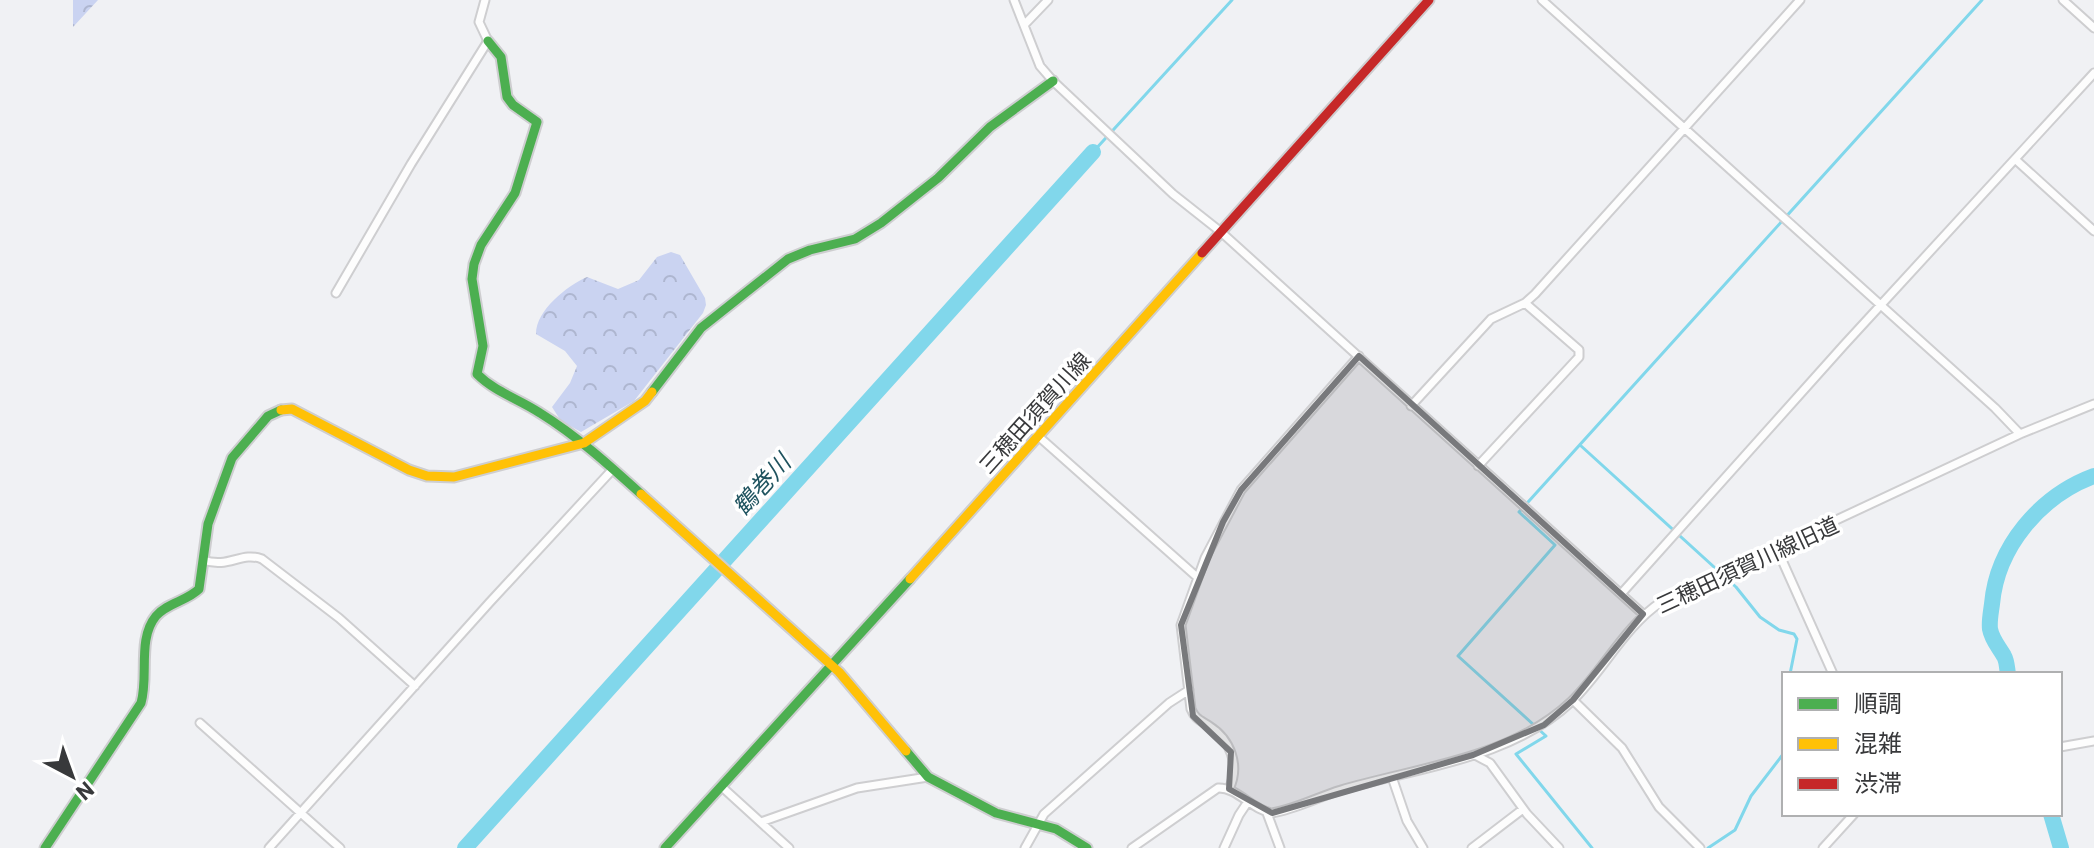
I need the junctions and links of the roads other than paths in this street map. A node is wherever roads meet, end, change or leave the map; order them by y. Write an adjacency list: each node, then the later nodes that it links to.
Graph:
1 (485, 0): 10 (street)
2 (1014, 0): 8 (street)
3 (1048, 0): 8 (street)
4 (1429, 0): 16 (street, 三穂田須賀川線)
5 (1542, 0): 13 (street)
6 (1800, 0): 13 (street)
7 (2063, 0): 9 (street)
8 (1024, 25): 12 (street)
9 (2094, 28)
10 (488, 41): 17 (street); 25 (street)
11 (2094, 73): 14 (street)
12 (1053, 81): 16 (street); 25 (street)
13 (1684, 128): 18 (street); 19 (street)
14 (2016, 160): 15 (street); 19 (street)
15 (2094, 231)
16 (1221, 232): 20 (street); 24 (street, 三穂田須賀川線)
17 (336, 293)
18 (1525, 303): 22 (street); 26 (street)
19 (1881, 307): 23 (street); 31 (street)
20 (1359, 356): 22 (street); 30 (street)
21 (2094, 404): 23 (street, 三穂田須賀川線旧道)
22 (1411, 406): 26 (street)
23 (2020, 434): 28 (street, 三穂田須賀川線旧道)
24 (1037, 435): 30 (street); 33 (street, 三穂田須賀川線)
25 (584, 443): 27 (street); 29 (street)
26 (1478, 466): 31 (street)
27 (613, 469): 33 (street); 35 (street)
28 (1777, 549): 32 (street, 三穂田須賀川線旧道); 34 (street)
29 (203, 560): 35 (street); 53 (street)
30 (1197, 577): 36 (street)
31 (1621, 594): 32 (street)
32 (1643, 614): 37 (street, 三穂田須賀川線旧道)
33 (832, 666): 42 (street); 44 (street, 三穂田須賀川線)
34 (1832, 672)
35 (415, 686): 48 (street)
36 (1189, 690): 45 (street); 52 (street)
37 (1573, 700): 41 (street, 三穂田須賀川線旧道); 67 (street)
38 (200, 723): 48 (street)
39 (2094, 741): 40 (street)
40 (2062, 747)
41 (1473, 755): 43 (street, 三穂田須賀川線旧道); 47 (street)
42 (928, 777): 51 (street); 52 (street)
43 (1392, 777): 49 (street, 三穂田須賀川線旧道); 64 (street)
44 (722, 787): 51 (street); 56 (street, 三穂田須賀川線)
45 (1229, 789): 46 (street); 61 (street)
46 (1247, 803): 49 (street); 62 (street)
47 (1523, 809): 65 (street); 66 (street)
48 (300, 813): 54 (street); 55 (street)
49 (1267, 813): 63 (street)
50 (1852, 816): 68 (street)
51 (761, 822): 57 (street)
52 (1037, 825): 58 (street); 59 (street)
53 (45, 848)
54 (269, 848)
55 (340, 848)
56 (665, 848)
57 (789, 848)
58 (1025, 848)
59 (1087, 848)
60 (1121, 848): 61 (street)
61 (1132, 848)
62 (1224, 848)
63 (1280, 848)
64 (1423, 848)
65 (1472, 848)
66 (1559, 848)
67 (1700, 848)
68 (1823, 848)

